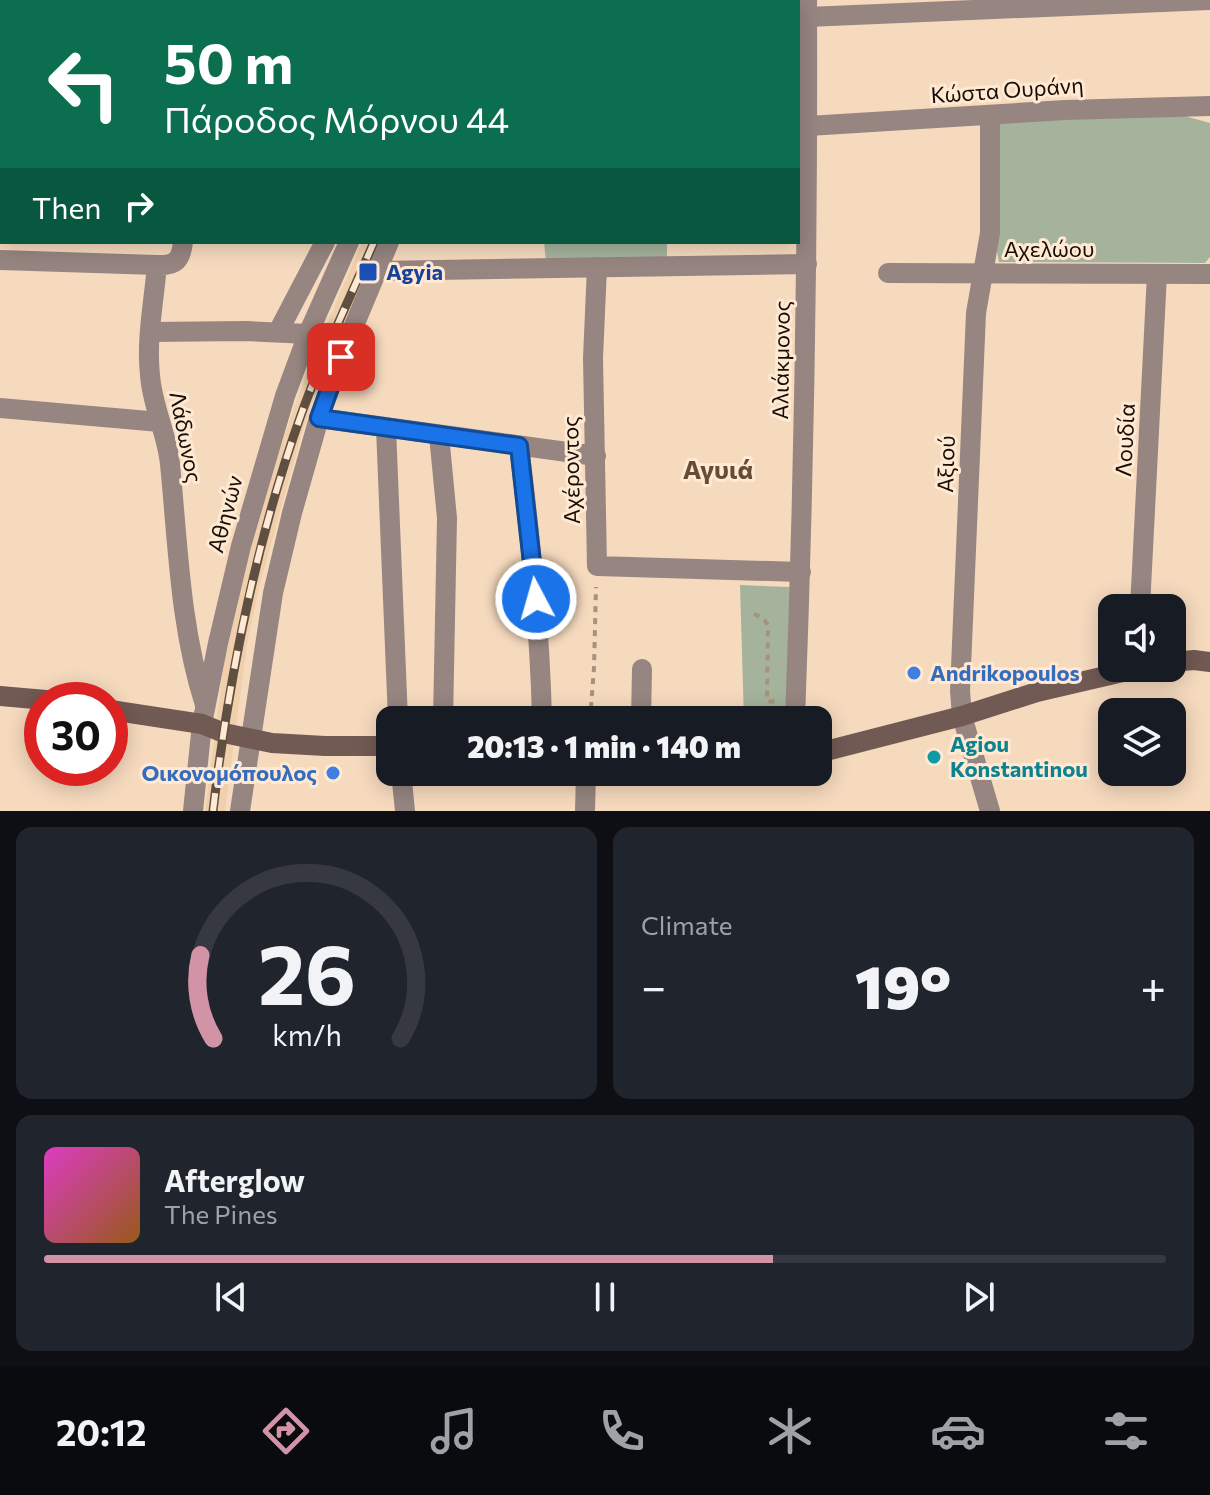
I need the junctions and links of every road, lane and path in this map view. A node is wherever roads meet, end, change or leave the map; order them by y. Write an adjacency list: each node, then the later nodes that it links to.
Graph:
1 (1210, 0): 2 (street)
2 (807, 8): 5 (street, Αλιάκμονος)
3 (1210, 106): 4 (street, Κώστα Ουράνη)
4 (990, 115): 5 (street, Κώστα Ουράνη); 16 (street, Αξιού)
5 (808, 126): 11 (street, Αλιάκμονος)
6 (183, 244): 12 (street)
7 (324, 244): 20 (street)
8 (348, 244): 21 (street, Αθηνών)
9 (388, 244): 14 (street)
10 (0, 260): 12 (street)
11 (807, 264): 13 (street); 30 (street, Αλιάκμονος)
12 (157, 265): 19 (street, Λάδωνος)
13 (597, 267): 14 (street); 28 (street, Αχέροντος)
14 (377, 271): 23 (street)
15 (888, 273): 16 (street, Αχελώου)
16 (983, 273): 17 (street, Αχελώου); 48 (street, Αξιού)
17 (1157, 274): 18 (street, Αχελώου); 31 (street, Λουδία)
18 (1210, 274)
19 (151, 332): 20 (street); 24 (street, Λάδωνος)
20 (278, 332): 21 (street)
21 (308, 334): 47 (street, Αθηνών)
22 (0, 408): 24 (street)
23 (319, 418): 25 (street); 49 (street)
24 (160, 422): 47 (street, Λάδωνος)
25 (386, 428): 26 (street); 39 (street)
26 (439, 435): 27 (street); 40 (street)
27 (519, 446): 28 (street); 41 (street)
28 (596, 456): 29 (street, Αχέροντος)
29 (597, 566): 30 (street); 42 (path)
30 (801, 572): 45 (street, Αλιάκμονος)
31 (1141, 594)
32 (754, 614): 44 (path)
33 (1186, 661): 34 (main road)
34 (1210, 662)
35 (642, 669): 43 (street)
36 (1098, 678): 48 (main road)
37 (0, 696): 38 (main road)
38 (24, 698)
39 (397, 706)
40 (443, 706)
41 (542, 706)
42 (591, 706)
43 (641, 706)
44 (779, 706)
45 (791, 706)
46 (128, 711): 47 (main road)
47 (204, 715): 49 (main road); 54 (street, Αθηνών)
48 (962, 716): 51 (main road); 58 (street, Αξιού)
49 (252, 740): 50 (main road); 55 (street)
50 (376, 746)
51 (832, 749)
52 (402, 786): 56 (street)
53 (586, 786): 57 (street)
54 (193, 811)
55 (240, 811)
56 (405, 811)
57 (585, 811)
58 (990, 811)

